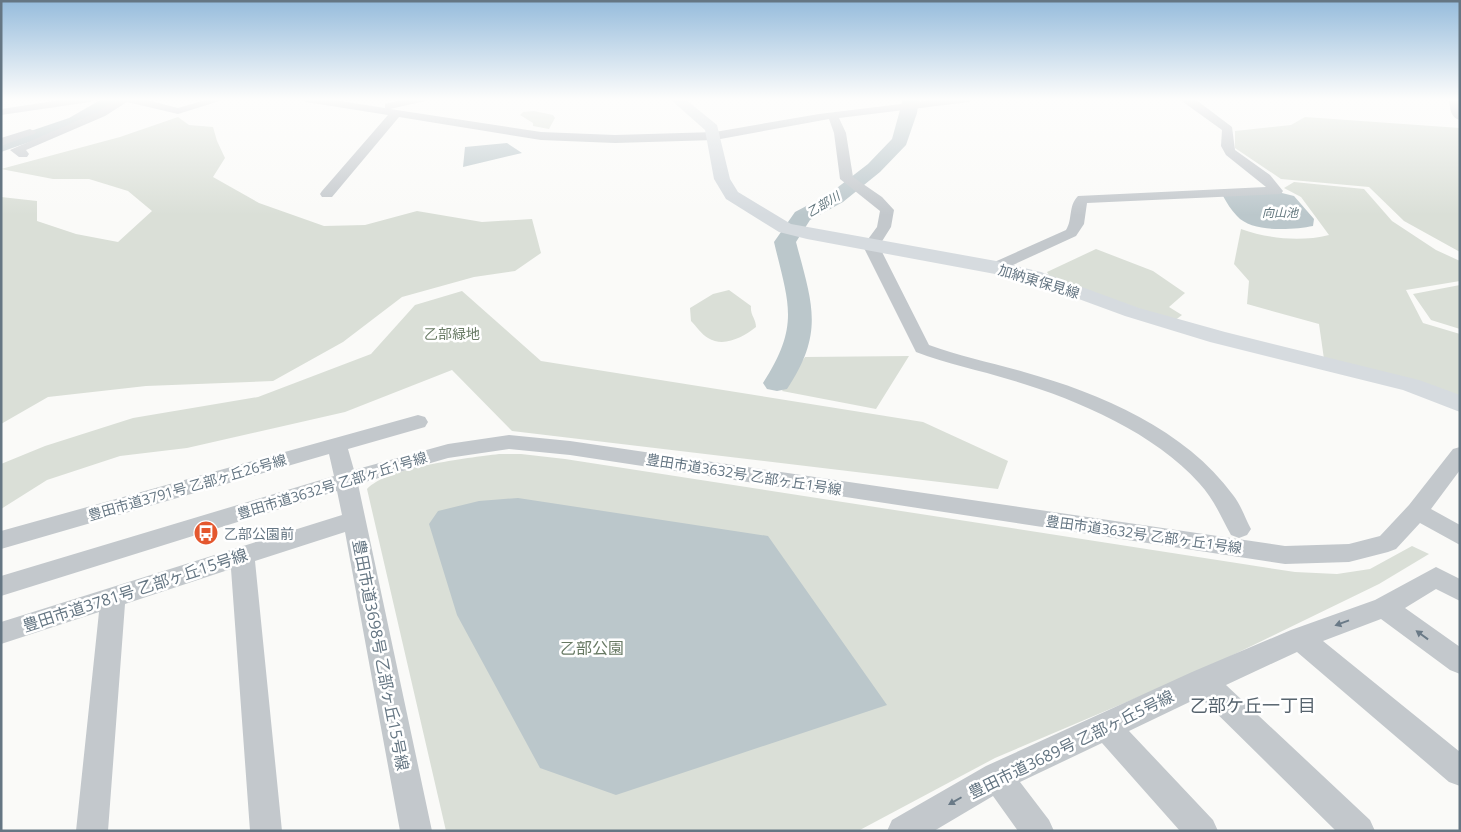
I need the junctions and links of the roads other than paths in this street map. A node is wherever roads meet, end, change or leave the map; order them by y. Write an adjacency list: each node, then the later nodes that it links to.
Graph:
1 (13, 138): 11 (street)
2 (45, 138): 12 (street)
3 (375, 138): 13 (street)
4 (495, 138): 10 (street)
5 (577, 138): 6 (street)
6 (592, 138)
7 (715, 138): 14 (main road, 加納東保見線)
8 (841, 138): 14 (street)
9 (1227, 138): 15 (street)
10 (515, 141)
11 (1, 142)
12 (23, 154)
13 (327, 194)
14 (871, 246): 15 (main road, 加納東保見線); 23 (street)
15 (996, 267): 16 (main road, 加納東保見線)
16 (1460, 404)
17 (418, 422): 18 (street, 豊田市道3791号 乙部ヶ丘26号線)
18 (337, 445): 20 (street); 25 (street, 豊田市道3791号 乙部ヶ丘26号線)
19 (1460, 454): 21 (street, 豊田市道3632号 乙部ヶ丘1号線)
20 (346, 480): 21 (street, 豊田市道3632号 乙部ヶ丘1号線); 22 (street, 豊田市道3698号 乙部ヶ丘15号線); 27 (street, 豊田市道3632号 乙部ヶ丘1号線)
21 (1417, 511): 24 (street)
22 (354, 520): 26 (street, 豊田市道3781号 乙部ヶ丘15号線); 40 (street, 豊田市道3698号 乙部ヶ丘15号線)
23 (1239, 529)
24 (1460, 536)
25 (1, 540)
26 (242, 556): 29 (street, 豊田市道3781号 乙部ヶ丘15号線); 39 (street)
27 (1, 586)
28 (1460, 591): 30 (street, 豊田市道3689号 乙部ヶ丘5号線)
29 (113, 597): 31 (street, 豊田市道3781号 乙部ヶ丘15号線); 38 (street)
30 (1384, 607): 32 (street, 豊田市道3689号 乙部ヶ丘5号線, one-way to 32); 33 (street, one-way to 30)
31 (1, 632)
32 (1300, 638): 34 (street, 豊田市道3689号 乙部ヶ丘5号線); 36 (street)
33 (1460, 662)
34 (1202, 681): 35 (street, 豊田市道3689号 乙部ヶ丘5号線); 44 (street)
35 (1106, 727): 37 (street, 豊田市道3689号 乙部ヶ丘5号線); 43 (street)
36 (1460, 771)
37 (997, 777): 41 (street, 豊田市道3689号 乙部ヶ丘5号線, one-way to 41); 42 (street)
38 (92, 831)
39 (266, 831)
40 (416, 831)
41 (904, 831)
42 (1038, 831)
43 (1202, 831)
44 (1359, 831)

